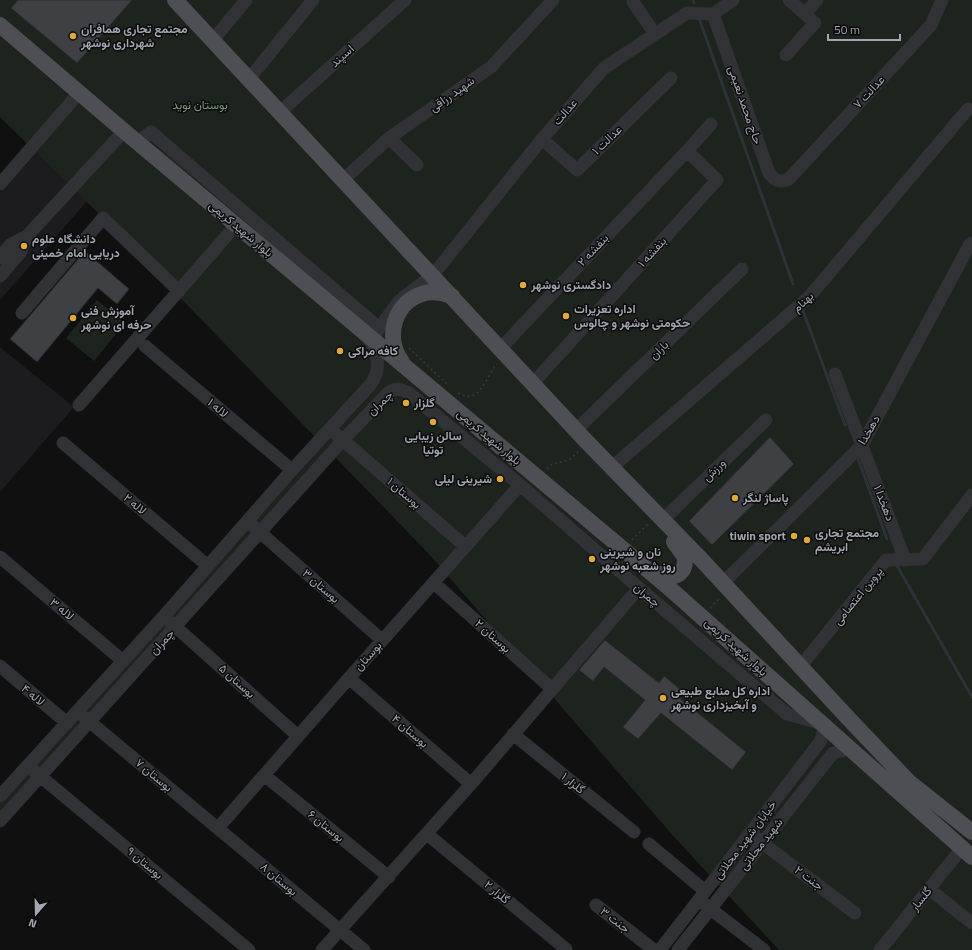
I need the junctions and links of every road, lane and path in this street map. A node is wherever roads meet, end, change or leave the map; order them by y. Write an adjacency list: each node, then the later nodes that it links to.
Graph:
1 (246, 0): 15 (street)
2 (313, 0): 18 (street)
3 (405, 0): 21 (street, اسپند)
4 (553, 0): 24 (street, شهید رزاقی)
5 (633, 0): 14 (street)
6 (733, 0): 11 (street)
7 (789, 0): 12 (street)
8 (817, 0): 12 (street)
9 (942, 0): 29 (street, ۷ عدالت)
10 (182, 2): 15 (main road)
11 (713, 14): 14 (street, عدالت); 29 (street, حاج محمد نعیمی)
12 (805, 14): 16 (street)
13 (0, 25): 19 (main road, بلوار شهید کریمی)
14 (655, 34): 25 (street, عدالت)
15 (212, 40): 18 (main road)
16 (786, 55)
17 (671, 78): 25 (street, عدالت ۱)
18 (249, 80): 21 (main road)
19 (79, 93): 23 (main road, بلوار شهید کریمی); 31 (street)
20 (968, 109): 59 (street, بهنام)
21 (280, 112): 30 (main road)
22 (711, 124): 27 (street)
23 (124, 131): 26 (main road, بلوار شهید کریمی); 33 (street)
24 (389, 138): 28 (street); 30 (street, شهید رزاقی)
25 (542, 138): 37 (street, عدالت)
26 (137, 142): 32 (main road, بلوار شهید کریمی); 42 (street, چمران)
27 (687, 151): 45 (street, بنفشه ۲); 48 (street, بنفشه ۱)
28 (416, 165)
29 (789, 179)
30 (343, 180): 37 (main road)
31 (0, 184)
32 (237, 224): 39 (street); 42 (main road, بلوار شهید کریمی)
33 (27, 236): 35 (street); 38 (street)
34 (972, 242): 58 (street, دهخدا)
35 (0, 258)
36 (742, 269): 54 (street, باران)
37 (433, 275): 40 (main road); 42 (street, عدالت)
38 (0, 276)
39 (178, 291): 41 (street); 51 (street)
40 (452, 296): 45 (main road); 46 (main road)
41 (22, 313)
42 (372, 334): 46 (main road, بلوار شهید کریمی); 53 (street, چمران)
43 (145, 346): 60 (street, لاله ۱)
44 (409, 348): 49 (path)
45 (503, 352): 48 (main road); 50 (path)
46 (408, 370): 61 (main road, بلوار شهید کریمی)
47 (835, 374): 58 (street, دهخدا ۱)
48 (533, 383): 54 (main road)
49 (448, 385)
50 (454, 390)
51 (79, 405)
52 (766, 420): 65 (street, ورزش)
53 (330, 428): 55 (street, بوستان ۱); 60 (street, چمران)
54 (576, 430): 56 (main road)
55 (343, 440): 62 (street, چمران); 67 (street, چمران); 68 (street, بوستان ۱)
56 (587, 442): 59 (main road); 61 (path)
57 (63, 443): 71 (street, لاله ۲)
58 (862, 445): 70 (street, دهخدا ۱); 74 (street, دهخدا)
59 (611, 468): 64 (main road)
60 (292, 470): 66 (street, چمران)
61 (539, 479): 72 (main road, بلوار شهید کریمی)
62 (520, 485): 68 (street, بوستان); 75 (street, چمران)
63 (972, 495): 70 (street, پروین اعتصامی)
64 (644, 502): 65 (main road); 72 (main road)
65 (663, 520): 74 (main road)
66 (246, 521): 67 (street, بوستان ۳); 71 (street, چمران)
67 (259, 532): 77 (street, چمران); 78 (street, بوستان ۳)
68 (465, 546): 73 (street, بوستان)
69 (0, 557): 79 (street, لاله ۳)
70 (905, 560): 81 (street, پروین اعتصامی)
71 (208, 566): 76 (street, چمران)
72 (646, 569): 87 (main road, بلوار شهید کریمی)
73 (434, 582): 78 (street, بوستان); 83 (street, بوستان ۲)
74 (722, 584): 81 (main road)
75 (638, 588): 83 (street); 87 (street, چمران)
76 (164, 616): 77 (street, بوستان ۵); 79 (street, چمران)
77 (176, 627): 85 (street, چمران); 89 (street, بوستان ۵)
78 (382, 640): 82 (street, بوستان)
79 (123, 661): 84 (street, چمران)
80 (0, 666): 86 (street, لاله ۴)
81 (800, 667): 101 (main road)
82 (349, 678): 89 (street, بوستان); 94 (street, بوستان ۴)
83 (552, 688): 88 (street)
84 (77, 712): 85 (street, بوستان ۷); 86 (street, چمران)
85 (90, 722): 93 (street, چمران); 99 (street, بوستان ۷)
86 (67, 723): 91 (street, چمران)
87 (823, 725): 90 (main road, بلوار شهید کریمی); 95 (street, خیابان شهید محلاتی)
88 (513, 734): 94 (street); 100 (street, گلزار ۱)
89 (298, 736): 92 (street, بوستان)
90 (850, 749): 97 (street, شهید محلاتی); 106 (main road, بلوار شهید کریمی)
91 (27, 766): 93 (street, بوستان ۹); 96 (street, چمران)
92 (264, 774): 99 (street, بوستان); 107 (street, بوستان ۶)
93 (40, 777): 98 (street, چمران); 116 (street, بوستان ۹)
94 (471, 784): 103 (street)
95 (780, 794): 97 (street); 102 (street, خیابان شهید محلاتی)
96 (0, 796)
97 (792, 804): 104 (street, شهید محلاتی)
98 (0, 821)
99 (218, 828): 114 (street, بوستان ۸)
100 (634, 832)
101 (972, 832)
102 (750, 833): 104 (street, جنت ۲); 109 (street, خیابان شهید محلاتی)
103 (427, 834): 107 (street); 115 (street, گلزار ۲)
104 (762, 842): 111 (street, شهید محلاتی); 112 (street, جنت ۲)
105 (649, 844): 109 (street)
106 (967, 852): 108 (street, گلسار)
107 (389, 877): 114 (street)
108 (929, 889): 113 (street); 123 (street, گلسار)
109 (702, 896): 111 (street); 120 (street, خیابان شهید محلاتی)
110 (596, 905): 119 (street, جنت ۳)
111 (710, 909): 121 (street, شهید محلاتی); 122 (street)
112 (855, 913)
113 (972, 923)
114 (340, 931): 117 (street); 118 (street, بوستان ۸)
115 (566, 949)
116 (250, 950)
117 (322, 950)
118 (364, 950)
119 (654, 950)
120 (660, 950)
121 (678, 950)
122 (764, 950)
123 (880, 950)

